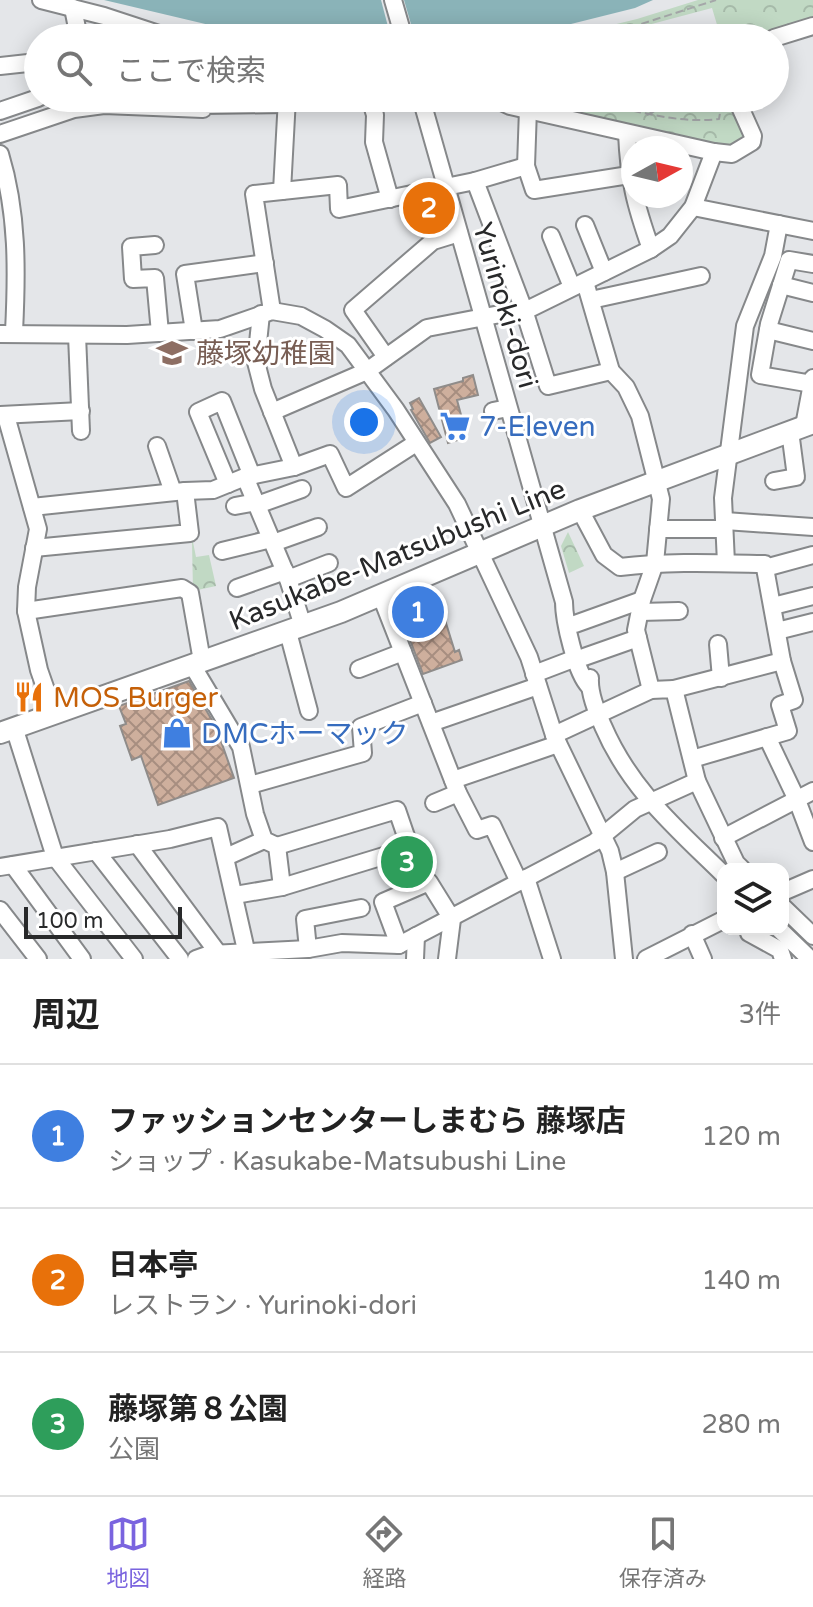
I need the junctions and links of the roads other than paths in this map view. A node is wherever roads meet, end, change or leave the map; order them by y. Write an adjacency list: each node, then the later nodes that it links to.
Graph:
1 (41, 0): 3 (street)
2 (393, 0): 6 (street)
3 (73, 8): 4 (street); 5 (street)
4 (76, 24)
5 (125, 24)
6 (400, 24)
7 (813, 26): 8 (street)
8 (789, 33)
9 (24, 63): 10 (street)
10 (0, 66)
11 (24, 103): 12 (street)
12 (0, 111)
13 (48, 112): 21 (street)
14 (286, 112): 29 (street)
15 (374, 112): 30 (street)
16 (425, 112): 28 (street, Yurinoki-dori)
17 (528, 112): 25 (street)
18 (542, 112): 20 (street)
19 (743, 112): 23 (street)
20 (627, 133): 22 (street); 23 (street)
21 (0, 134)
22 (627, 136)
23 (714, 152): 31 (street)
24 (0, 154): 54 (street)
25 (526, 166): 26 (street); 27 (street)
26 (621, 176)
27 (475, 181): 28 (street); 49 (street)
28 (446, 188): 30 (street); 37 (street, Yurinoki-dori)
29 (282, 191): 30 (street); 41 (street)
30 (390, 199)
31 (693, 207): 34 (street)
32 (636, 208): 40 (street)
33 (692, 208): 40 (street)
34 (779, 224): 36 (street); 69 (street)
35 (585, 225): 43 (street)
36 (813, 231)
37 (459, 233): 51 (street, Yurinoki-dori); 58 (street)
38 (551, 236): 45 (street)
39 (155, 245): 55 (street)
40 (651, 249): 43 (street)
41 (265, 263): 50 (street); 53 (street)
42 (813, 264): 46 (street)
43 (604, 272): 45 (street)
44 (701, 276): 48 (street)
45 (579, 285): 48 (street); 49 (street)
46 (781, 285): 47 (street); 52 (street)
47 (813, 293)
48 (591, 300): 60 (street)
49 (524, 310): 51 (street); 60 (street)
50 (267, 312): 53 (street); 59 (street); 63 (street)
51 (482, 315): 58 (street); 82 (street, Yurinoki-dori)
52 (768, 330): 57 (street); 61 (street)
53 (194, 331): 55 (street)
54 (7, 333): 56 (street)
55 (160, 333): 56 (street)
56 (77, 335): 62 (street)
57 (813, 341)
58 (386, 357): 59 (street)
59 (367, 371): 63 (street); 67 (street)
60 (611, 371): 72 (street)
61 (812, 381): 65 (street)
62 (81, 411): 64 (street); 66 (street)
63 (272, 412): 70 (street)
64 (3, 416): 79 (street)
65 (802, 427): 69 (main road, Kasukabe-Matsubushi Line); 73 (street)
66 (81, 431)
67 (416, 443): 70 (street); 89 (street)
68 (157, 446): 76 (street)
69 (729, 453): 72 (main road, Kasukabe-Matsubushi Line); 81 (street)
70 (294, 467): 71 (street)
71 (249, 476): 74 (street); 74 (street); 77 (street)
72 (656, 480): 80 (main road, Kasukabe-Matsubushi Line); 85 (street)
73 (774, 481)
74 (228, 484): 76 (street)
75 (302, 489): 77 (street)
76 (179, 491): 79 (street); 87 (street)
77 (256, 504): 78 (street); 86 (street)
78 (235, 506)
79 (32, 507): 87 (street)
80 (580, 510): 82 (main road, Kasukabe-Matsubushi Line); 92 (street)
81 (724, 525): 84 (street); 85 (street); 93 (street)
82 (542, 526): 89 (main road, Kasukabe-Matsubushi Line); 99 (street, Yurinoki-dori)
83 (318, 527): 86 (street)
84 (813, 527)
85 (658, 529): 92 (street)
86 (272, 541): 88 (street); 95 (street)
87 (34, 548): 102 (street)
88 (222, 551)
89 (481, 551): 97 (main road, Kasukabe-Matsubushi Line); 116 (street)
90 (813, 555): 94 (street)
91 (329, 563): 95 (street)
92 (655, 563): 93 (street); 100 (street)
93 (726, 563): 94 (street)
94 (765, 568): 101 (street)
95 (286, 575): 96 (street); 106 (street)
96 (237, 588)
97 (381, 596): 106 (main road, Kasukabe-Matsubushi Line); 110 (street)
98 (813, 596): 101 (street)
99 (564, 602): 105 (street); 111 (street)
100 (641, 606): 103 (street); 105 (street); 108 (street)
101 (773, 606): 107 (street)
102 (26, 611): 113 (street); 121 (street)
103 (679, 611)
104 (813, 622): 107 (street)
105 (575, 624): 111 (street)
106 (296, 629): 113 (main road, Kasukabe-Matsubushi Line); 120 (street)
107 (777, 631): 112 (street)
108 (638, 638): 111 (street); 118 (street)
109 (718, 644): 115 (street)
110 (403, 652): 114 (street); 119 (street)
111 (580, 657): 116 (street); 122 (street)
112 (782, 661): 115 (street); 125 (street)
113 (197, 663): 121 (main road, Kasukabe-Matsubushi Line); 129 (street)
114 (359, 669)
115 (721, 678): 117 (street)
116 (536, 680): 123 (street); 126 (street)
117 (674, 689): 118 (street); 127 (street)
118 (651, 690): 122 (street)
119 (423, 703): 123 (street); 129 (street)
120 (309, 711)
121 (54, 713): 124 (main road, Kasukabe-Matsubushi Line)
122 (599, 715): 126 (street); 133 (street)
123 (431, 723): 130 (street)
124 (7, 730): 142 (street)
125 (767, 737): 127 (street); 132 (street)
126 (556, 740): 130 (street); 135 (street)
127 (692, 759): 128 (street)
128 (697, 781): 133 (street); 136 (street)
129 (250, 785): 138 (street)
130 (456, 786): 134 (street); 149 (street)
131 (813, 791): 132 (street)
132 (797, 800): 136 (street); 137 (street)
133 (650, 802): 135 (street); 146 (street)
134 (434, 803)
135 (603, 835): 147 (street); 149 (street)
136 (723, 838): 144 (street)
137 (813, 842)
138 (271, 843): 143 (street); 150 (street); 150 (street)
139 (137, 844): 140 (street); 143 (street); 165 (street)
140 (96, 851): 142 (street); 171 (street)
141 (658, 852): 147 (street)
142 (55, 857): 145 (street); 170 (street)
143 (226, 857): 152 (street)
144 (736, 863)
145 (6, 866): 169 (street)
146 (717, 868)
147 (615, 872): 176 (street)
148 (813, 879): 151 (street)
149 (523, 880): 156 (street); 175 (street)
150 (282, 887): 152 (street)
151 (789, 889)
152 (235, 895): 167 (street)
153 (361, 908): 164 (street)
154 (0, 910): 168 (street)
155 (789, 913): 162 (street)
156 (452, 919): 161 (street); 163 (street); 174 (street)
157 (717, 923): 158 (street)
158 (692, 934): 166 (street); 178 (street)
159 (753, 935): 179 (street)
160 (785, 935): 180 (street)
161 (416, 936): 163 (street); 173 (street)
162 (813, 936)
163 (399, 945): 164 (street)
164 (308, 949): 167 (street)
165 (218, 953): 167 (street); 172 (street)
166 (665, 954): 177 (street)
167 (247, 956)
168 (38, 959)
169 (82, 959)
170 (134, 959)
171 (180, 959)
172 (196, 959)
173 (415, 959)
174 (447, 959)
175 (552, 959)
176 (624, 959)
177 (646, 959)
178 (703, 959)
179 (783, 959)
180 (810, 959)

